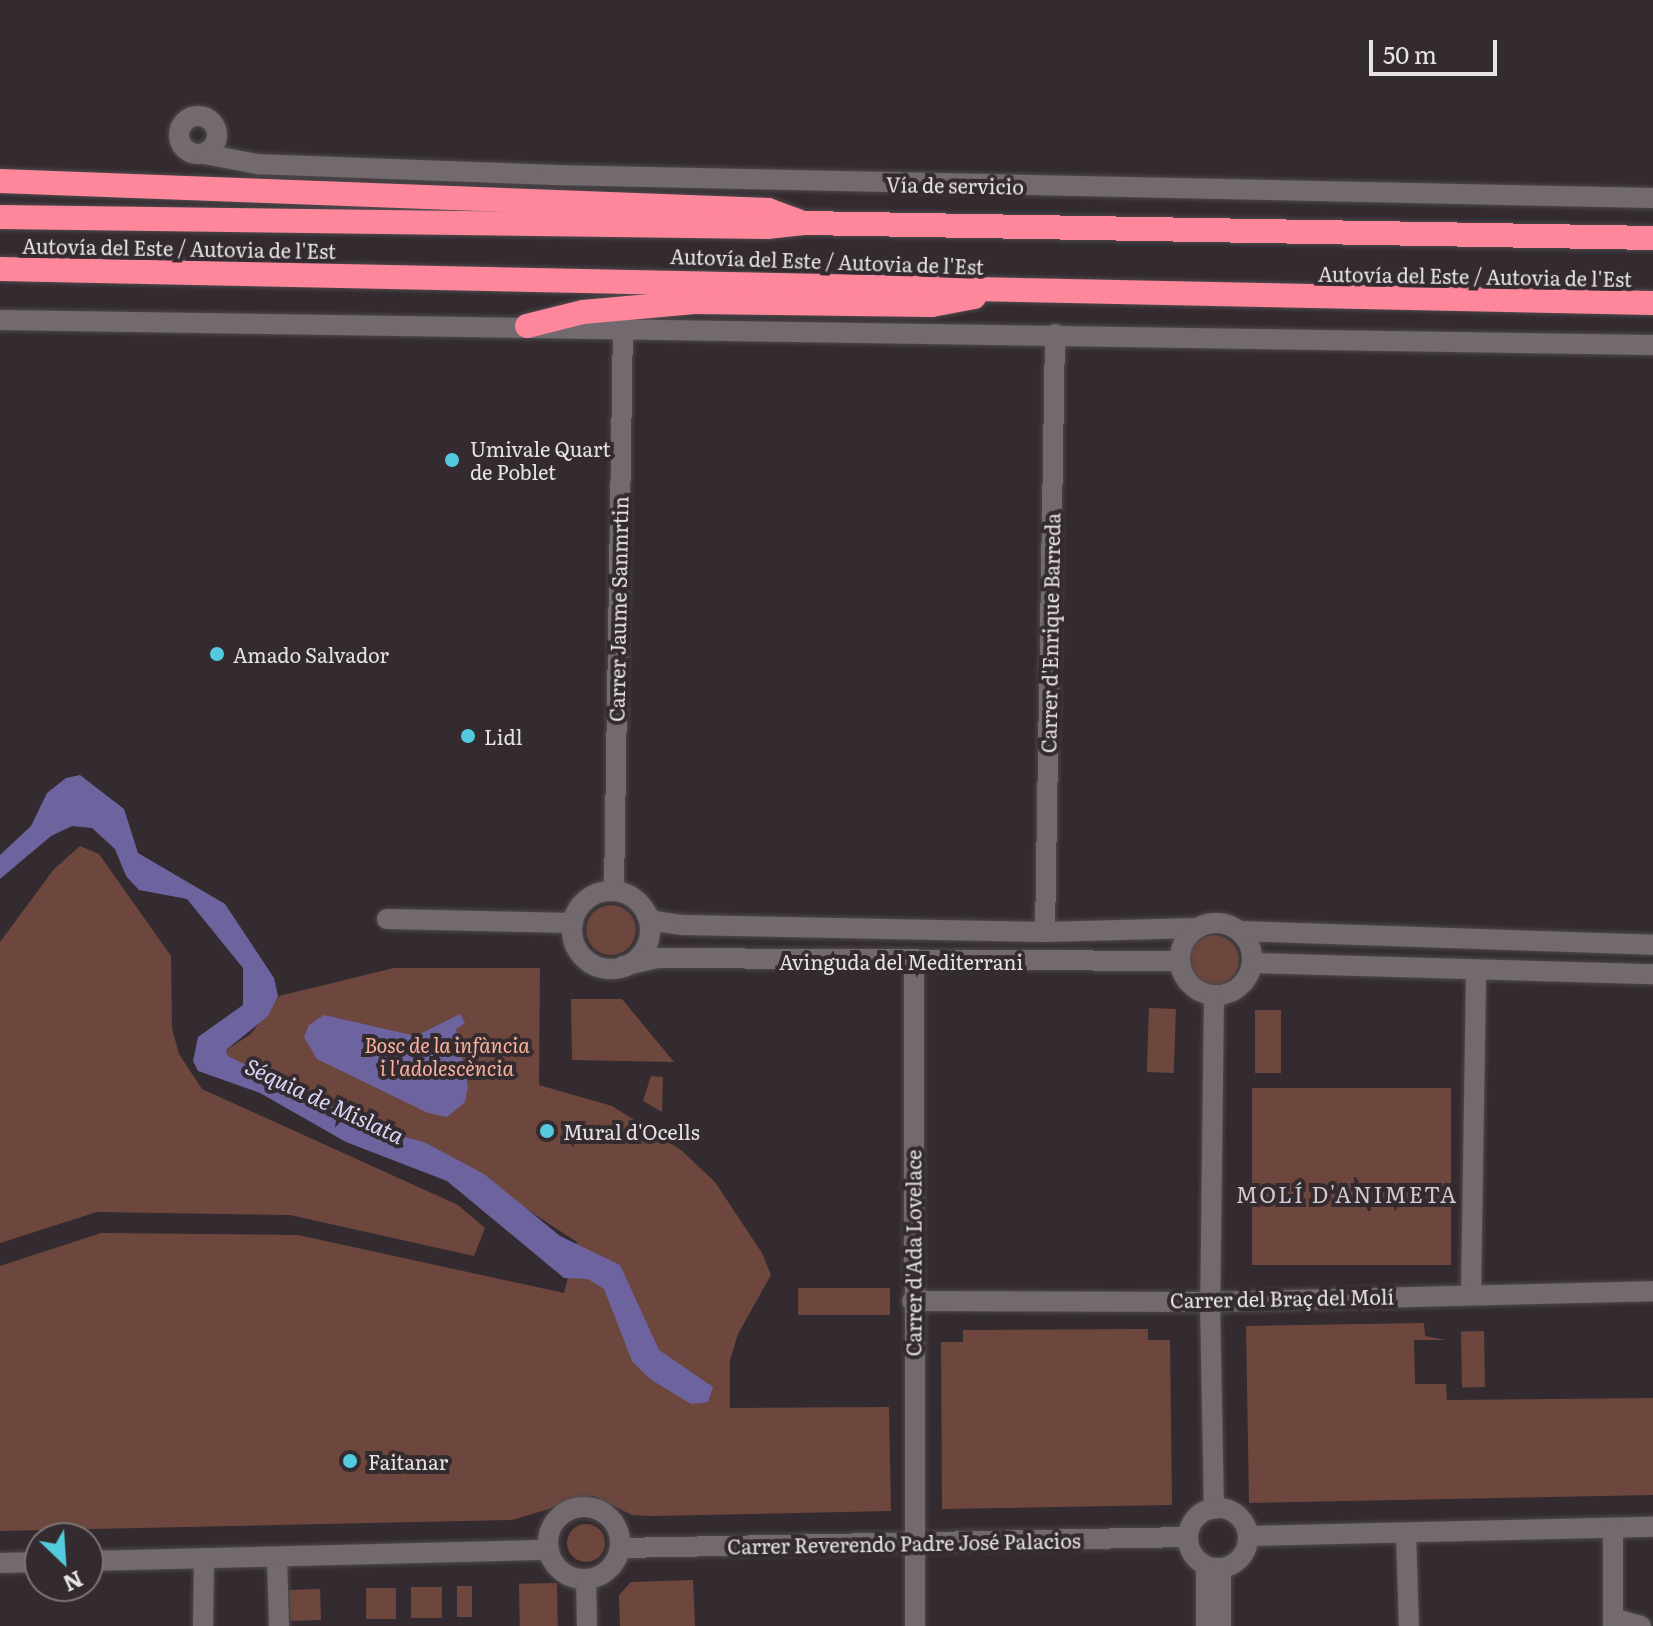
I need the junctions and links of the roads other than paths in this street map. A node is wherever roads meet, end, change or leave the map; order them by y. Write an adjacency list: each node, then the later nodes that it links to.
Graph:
1 (210, 146): 3 (street, Vía de servicio)
2 (0, 181): 5 (highway)
3 (1653, 198)
4 (0, 217): 5 (highway, Autovía del Este / Autovia de l'Est)
5 (804, 223): 6 (highway, Autovía del Este / Autovia de l'Est)
6 (1653, 238)
7 (0, 269): 8 (highway, Autovía del Este / Autovia de l'Est)
8 (1005, 291): 9 (highway, Autovía del Este / Autovia de l'Est); 11 (highway)
9 (1653, 303)
10 (0, 320): 11 (street)
11 (527, 326): 12 (street)
12 (623, 327): 13 (street); 15 (street, Carrer Jaume Sanmrtin)
13 (1055, 334): 14 (street); 21 (street, Carrer d'Enrique Barreda)
14 (1653, 345)
15 (614, 891): 16 (street); 18 (street)
16 (647, 915): 21 (street, Avinguda del Mediterrani); 26 (street)
17 (387, 919): 18 (street)
18 (573, 923): 26 (street)
19 (1197, 928): 20 (street); 21 (street, Avinguda del Mediterrani); 23 (street)
20 (1239, 931): 22 (street); 25 (street)
21 (1045, 932)
22 (1653, 945)
23 (1180, 961): 24 (street, Avinguda del Mediterrani); 29 (street)
24 (914, 963): 26 (street, Avinguda del Mediterrani); 32 (street, Carrer d'Ada Lovelace)
25 (1253, 963): 27 (street); 29 (street)
26 (623, 966)
27 (1476, 972): 28 (street); 31 (street)
28 (1653, 974)
29 (1214, 995): 33 (street)
30 (1653, 1291): 31 (street, Carrer del Braç del Molí)
31 (1471, 1294): 33 (street, Carrer del Braç del Molí)
32 (912, 1301): 33 (street, Carrer del Braç del Molí); 40 (street, Carrer d'Ada Lovelace)
33 (1210, 1302): 34 (street)
34 (1214, 1509): 38 (street); 39 (street)
35 (1653, 1527): 36 (street)
36 (1613, 1528): 37 (street); 50 (street)
37 (1406, 1533): 38 (street); 57 (street)
38 (1248, 1536): 48 (street)
39 (1188, 1537): 40 (street, Carrer Reverendo Padre José Palacios); 48 (street)
40 (916, 1542): 41 (street, Carrer Reverendo Padre José Palacios); 54 (street, Carrer d'Ada Lovelace)
41 (620, 1548): 42 (street); 49 (street)
42 (549, 1550): 43 (street); 49 (street)
43 (277, 1557): 44 (street); 52 (street)
44 (204, 1559): 45 (street); 51 (street)
45 (104, 1561)
46 (24, 1562): 47 (street)
47 (0, 1563)
48 (1213, 1567): 55 (street); 56 (street)
49 (586, 1579): 53 (street)
50 (1613, 1622): 58 (street)
51 (203, 1626)
52 (279, 1626)
53 (587, 1626)
54 (915, 1626)
55 (1206, 1626)
56 (1221, 1626)
57 (1409, 1626)
58 (1641, 1626)

